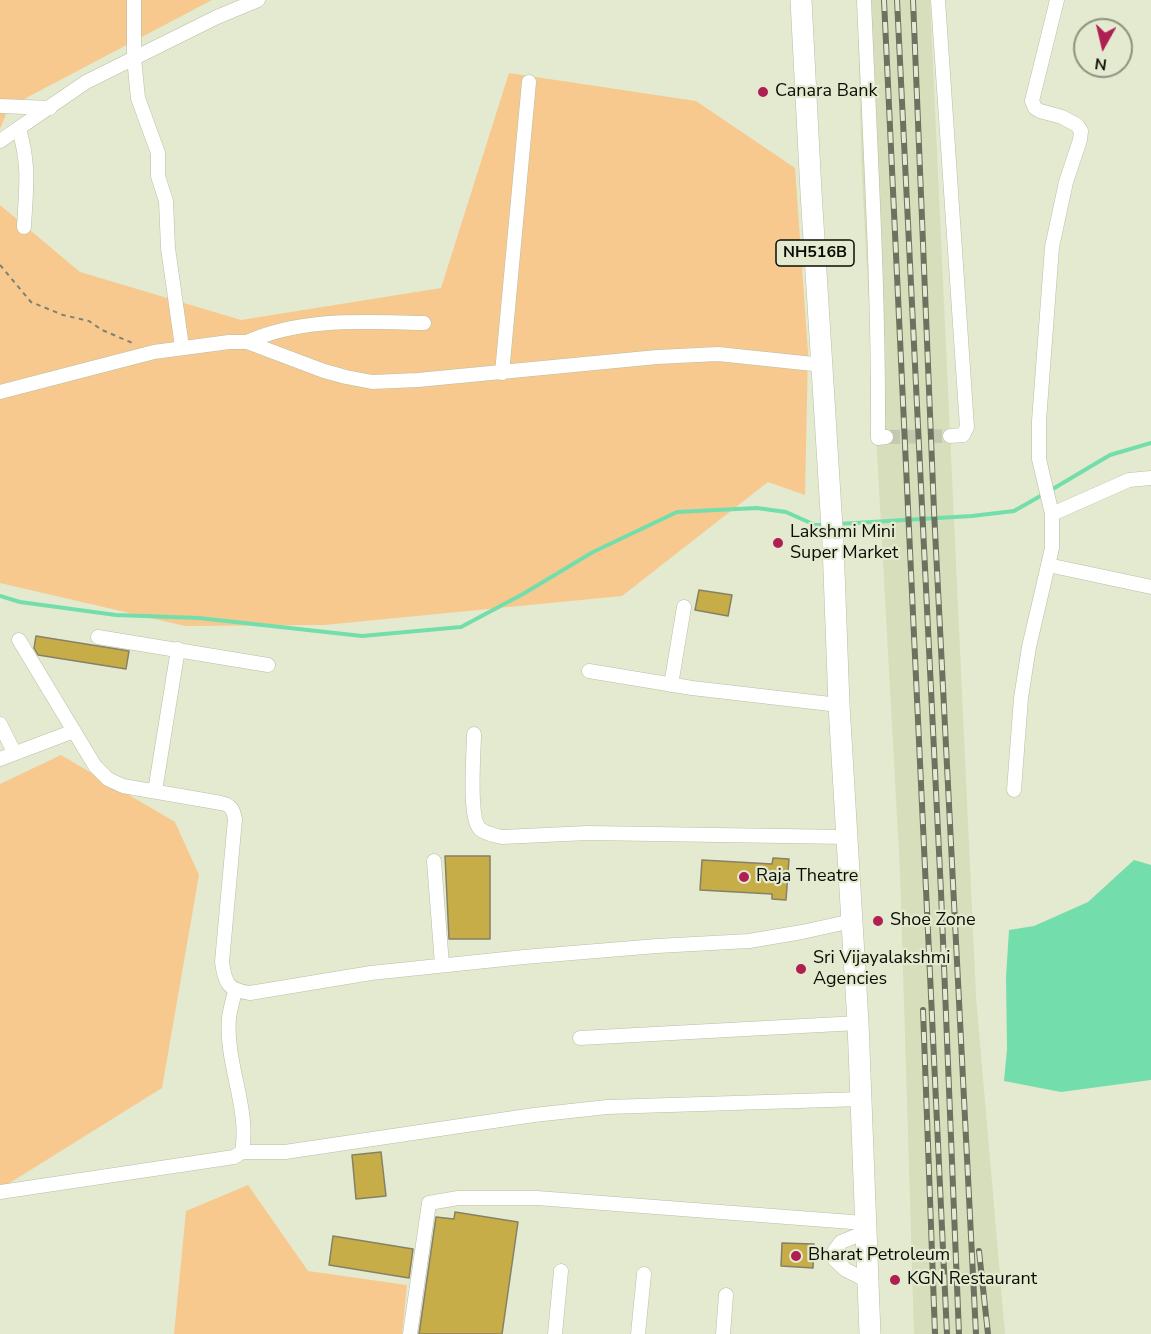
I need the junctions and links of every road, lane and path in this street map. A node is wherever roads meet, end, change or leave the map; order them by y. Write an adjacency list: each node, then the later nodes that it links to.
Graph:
1 (134, 0): 7 (street)
2 (258, 0): 7 (street)
3 (801, 0): 19 (highway, NH516B)
4 (864, 0): 23 (street)
5 (938, 0): 22 (street)
6 (1057, 0): 25 (street)
7 (134, 58): 10 (street); 17 (street)
8 (529, 82): 20 (street)
9 (0, 106): 10 (street)
10 (50, 108): 11 (street)
11 (19, 129): 12 (street); 13 (street)
12 (0, 141)
13 (24, 227)
14 (0, 265): 18 (path)
15 (424, 322): 16 (street)
16 (247, 342): 17 (street); 20 (street)
17 (182, 347): 18 (street)
18 (154, 352): 21 (street)
19 (823, 364): 20 (street); 35 (highway, NH516B)
20 (502, 373)
21 (0, 392)
22 (950, 436)
23 (886, 437)
24 (1151, 478): 25 (street)
25 (1050, 508): 26 (street)
26 (1048, 565): 27 (street); 41 (street)
27 (1151, 587)
28 (684, 607): 34 (street)
29 (98, 637): 31 (street)
30 (19, 640): 37 (street)
31 (178, 649): 32 (street); 42 (street)
32 (268, 665)
33 (589, 671): 34 (street)
34 (671, 685): 35 (street)
35 (839, 705): 43 (highway, NH516B)
36 (0, 724): 39 (street)
37 (74, 731): 39 (street); 42 (street)
38 (474, 734): 43 (street)
39 (14, 752): 40 (street)
40 (0, 759)
41 (1014, 790)
42 (155, 791): 47 (street)
43 (847, 837): 45 (highway, NH516B)
44 (434, 861): 46 (street)
45 (852, 921): 46 (street); 48 (highway, NH516B)
46 (442, 965): 47 (street)
47 (235, 991): 51 (street)
48 (858, 1023): 49 (street); 50 (highway, NH516B)
49 (580, 1038)
50 (861, 1099): 51 (street); 53 (highway, NH516B)
51 (242, 1152): 52 (street)
52 (0, 1192)
53 (866, 1227): 56 (highway, NH516B); 56 (street); 58 (street)
54 (561, 1271): 59 (street)
55 (644, 1274): 60 (street)
56 (868, 1281): 62 (highway, NH516B)
57 (726, 1295): 61 (street)
58 (410, 1334)
59 (555, 1334)
60 (638, 1334)
61 (723, 1334)
62 (870, 1334)

